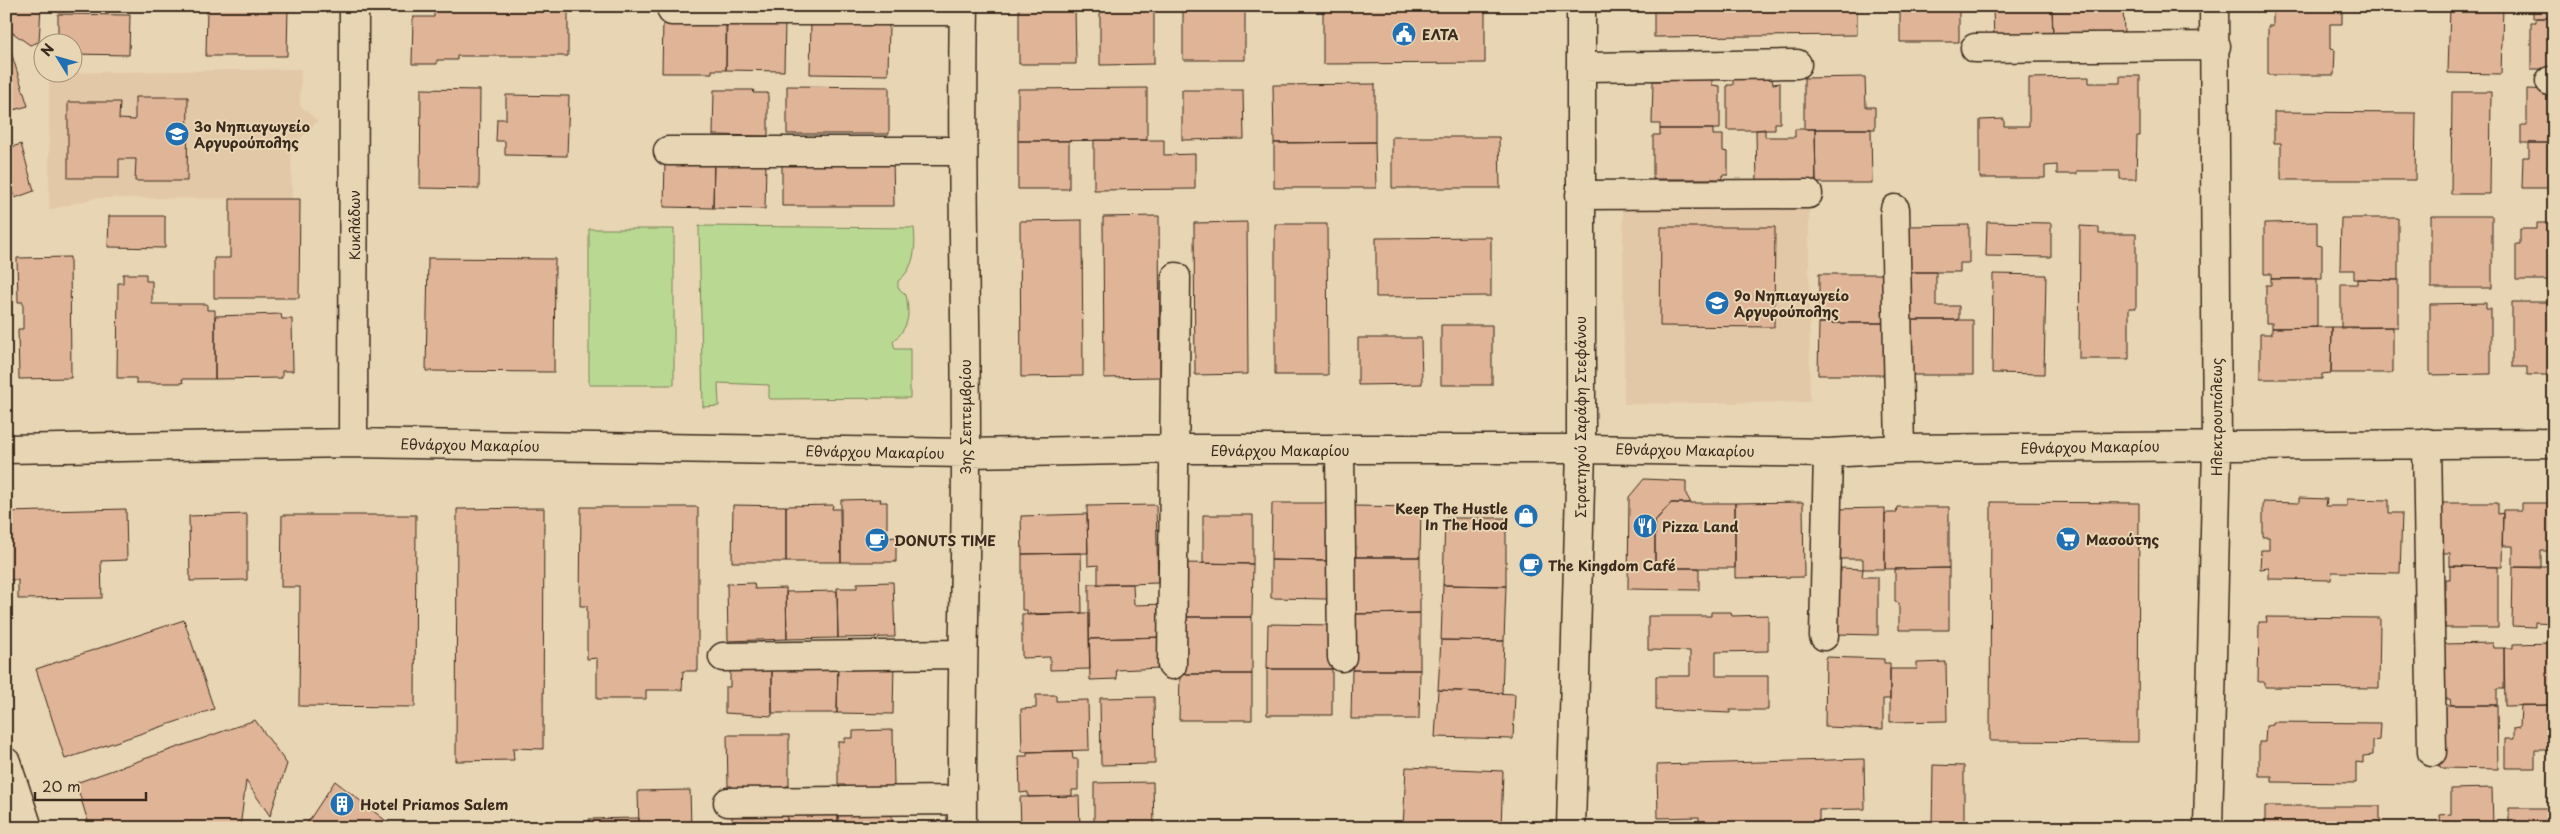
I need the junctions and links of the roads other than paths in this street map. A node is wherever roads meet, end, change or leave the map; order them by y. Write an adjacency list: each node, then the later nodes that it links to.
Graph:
1 (354, 6): 16 (street, Κυκλάδων)
2 (1581, 6): 9 (street, Στρατηγού Σαράφη Στεφάνου)
3 (2214, 6): 6 (street, Ηλεκτρουπόλεως)
4 (964, 9): 5 (street); 11 (street, 3ης Σεπτεμβρίου)
5 (672, 11)
6 (2216, 46): 7 (street); 19 (street, Ηλεκτρουπόλεως)
7 (1975, 48)
8 (1797, 64): 9 (street)
9 (1583, 67): 13 (street, Στρατηγού Σαράφη Στεφάνου)
10 (668, 151): 11 (street)
11 (963, 151): 25 (street, 3ης Σεπτεμβρίου)
12 (1808, 194): 13 (street)
13 (1580, 195): 22 (street, Στρατηγού Σαράφη Στεφάνου)
14 (1894, 209): 23 (street)
15 (1176, 277): 21 (street)
16 (353, 443): 20 (street, Εθνάρχου Μακαρίου); 25 (street, Εθνάρχου Μακαρίου)
17 (2427, 443): 18 (street, Εθνάρχου Μακαρίου); 19 (street, Εθνάρχου Μακαρίου); 32 (street)
18 (2554, 443)
19 (2217, 446): 23 (street, Εθνάρχου Μακαρίου); 39 (street, Ηλεκτρουπόλεως)
20 (6, 449)
21 (1174, 449): 24 (street, Εθνάρχου Μακαρίου); 25 (street, Εθνάρχου Μακαρίου); 31 (street)
22 (1581, 449): 24 (street, Εθνάρχου Μακαρίου); 26 (street, Εθνάρχου Μακαρίου); 38 (street, Στρατηγού Σαράφη Στεφάνου)
23 (1900, 449): 26 (street, Εθνάρχου Μακαρίου)
24 (1340, 450): 30 (street)
25 (966, 453): 28 (street, 3ης Σεπτεμβρίου)
26 (1828, 453): 27 (street)
27 (1824, 636)
28 (962, 654): 29 (street); 34 (street, 3ης Σεπτεμβρίου)
29 (723, 657)
30 (1342, 657)
31 (1172, 665)
32 (2432, 752)
33 (6, 762): 36 (street)
34 (961, 800): 35 (street); 37 (street, 3ης Σεπτεμβρίου)
35 (728, 802)
36 (28, 828)
37 (962, 828)
38 (1571, 828)
39 (2208, 828)

